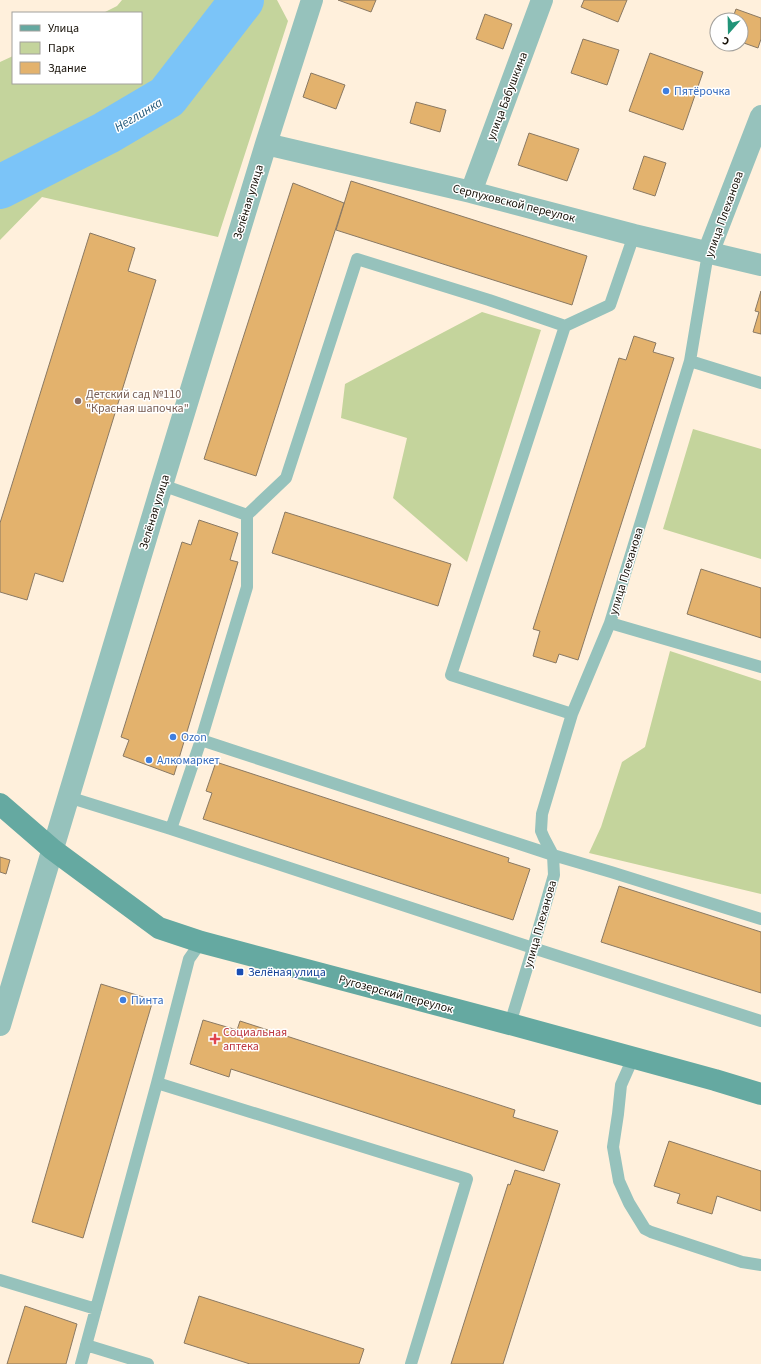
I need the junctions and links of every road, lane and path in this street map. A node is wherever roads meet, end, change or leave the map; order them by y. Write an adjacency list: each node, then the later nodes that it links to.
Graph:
1 (312, 0): 4 (street, Зелёная улица)
2 (542, 0): 5 (street, улица Бабушкина)
3 (761, 116): 7 (street, улица Плеханова)
4 (266, 144): 5 (street, Серпуховской переулок); 12 (street, Зелёная улица)
5 (471, 192): 6 (street, Серпуховской переулок)
6 (634, 235): 7 (street, Серпуховской переулок); 9 (lane)
7 (708, 253): 8 (street, Серпуховской переулок); 10 (lane, улица Плеханова)
8 (761, 265)
9 (565, 326): 13 (lane); 16 (lane)
10 (690, 361): 11 (lane); 14 (lane, улица Плеханова)
11 (761, 382)
12 (162, 485): 13 (lane); 18 (street, Зелёная улица)
13 (247, 515): 17 (lane)
14 (610, 623): 15 (lane); 16 (lane, улица Плеханова)
15 (761, 667)
16 (572, 714): 22 (lane, улица Плеханова)
17 (201, 740): 20 (lane); 22 (lane)
18 (68, 797): 20 (lane); 21 (street, Зелёная улица)
19 (0, 804): 21 (main road, Ругозерский переулок)
20 (171, 829): 25 (lane)
21 (52, 849): 24 (main road, Ругозерский переулок); 28 (street, Зелёная улица)
22 (553, 855): 23 (lane); 25 (lane, улица Плеханова)
23 (761, 920)
24 (200, 942): 27 (main road, Ругозерский переулок); 30 (lane)
25 (533, 948): 26 (lane); 27 (lane, улица Плеханова)
26 (761, 1021)
27 (510, 1024): 29 (main road, Ругозерский переулок)
28 (0, 1026)
29 (633, 1058): 31 (main road, Ругозерский переулок); 32 (lane)
30 (157, 1083): 34 (lane); 38 (lane)
31 (761, 1094)
32 (761, 1265)
33 (0, 1280): 34 (lane)
34 (96, 1309): 35 (lane)
35 (86, 1345): 36 (lane); 37 (lane)
36 (81, 1364)
37 (148, 1364)
38 (411, 1364)

